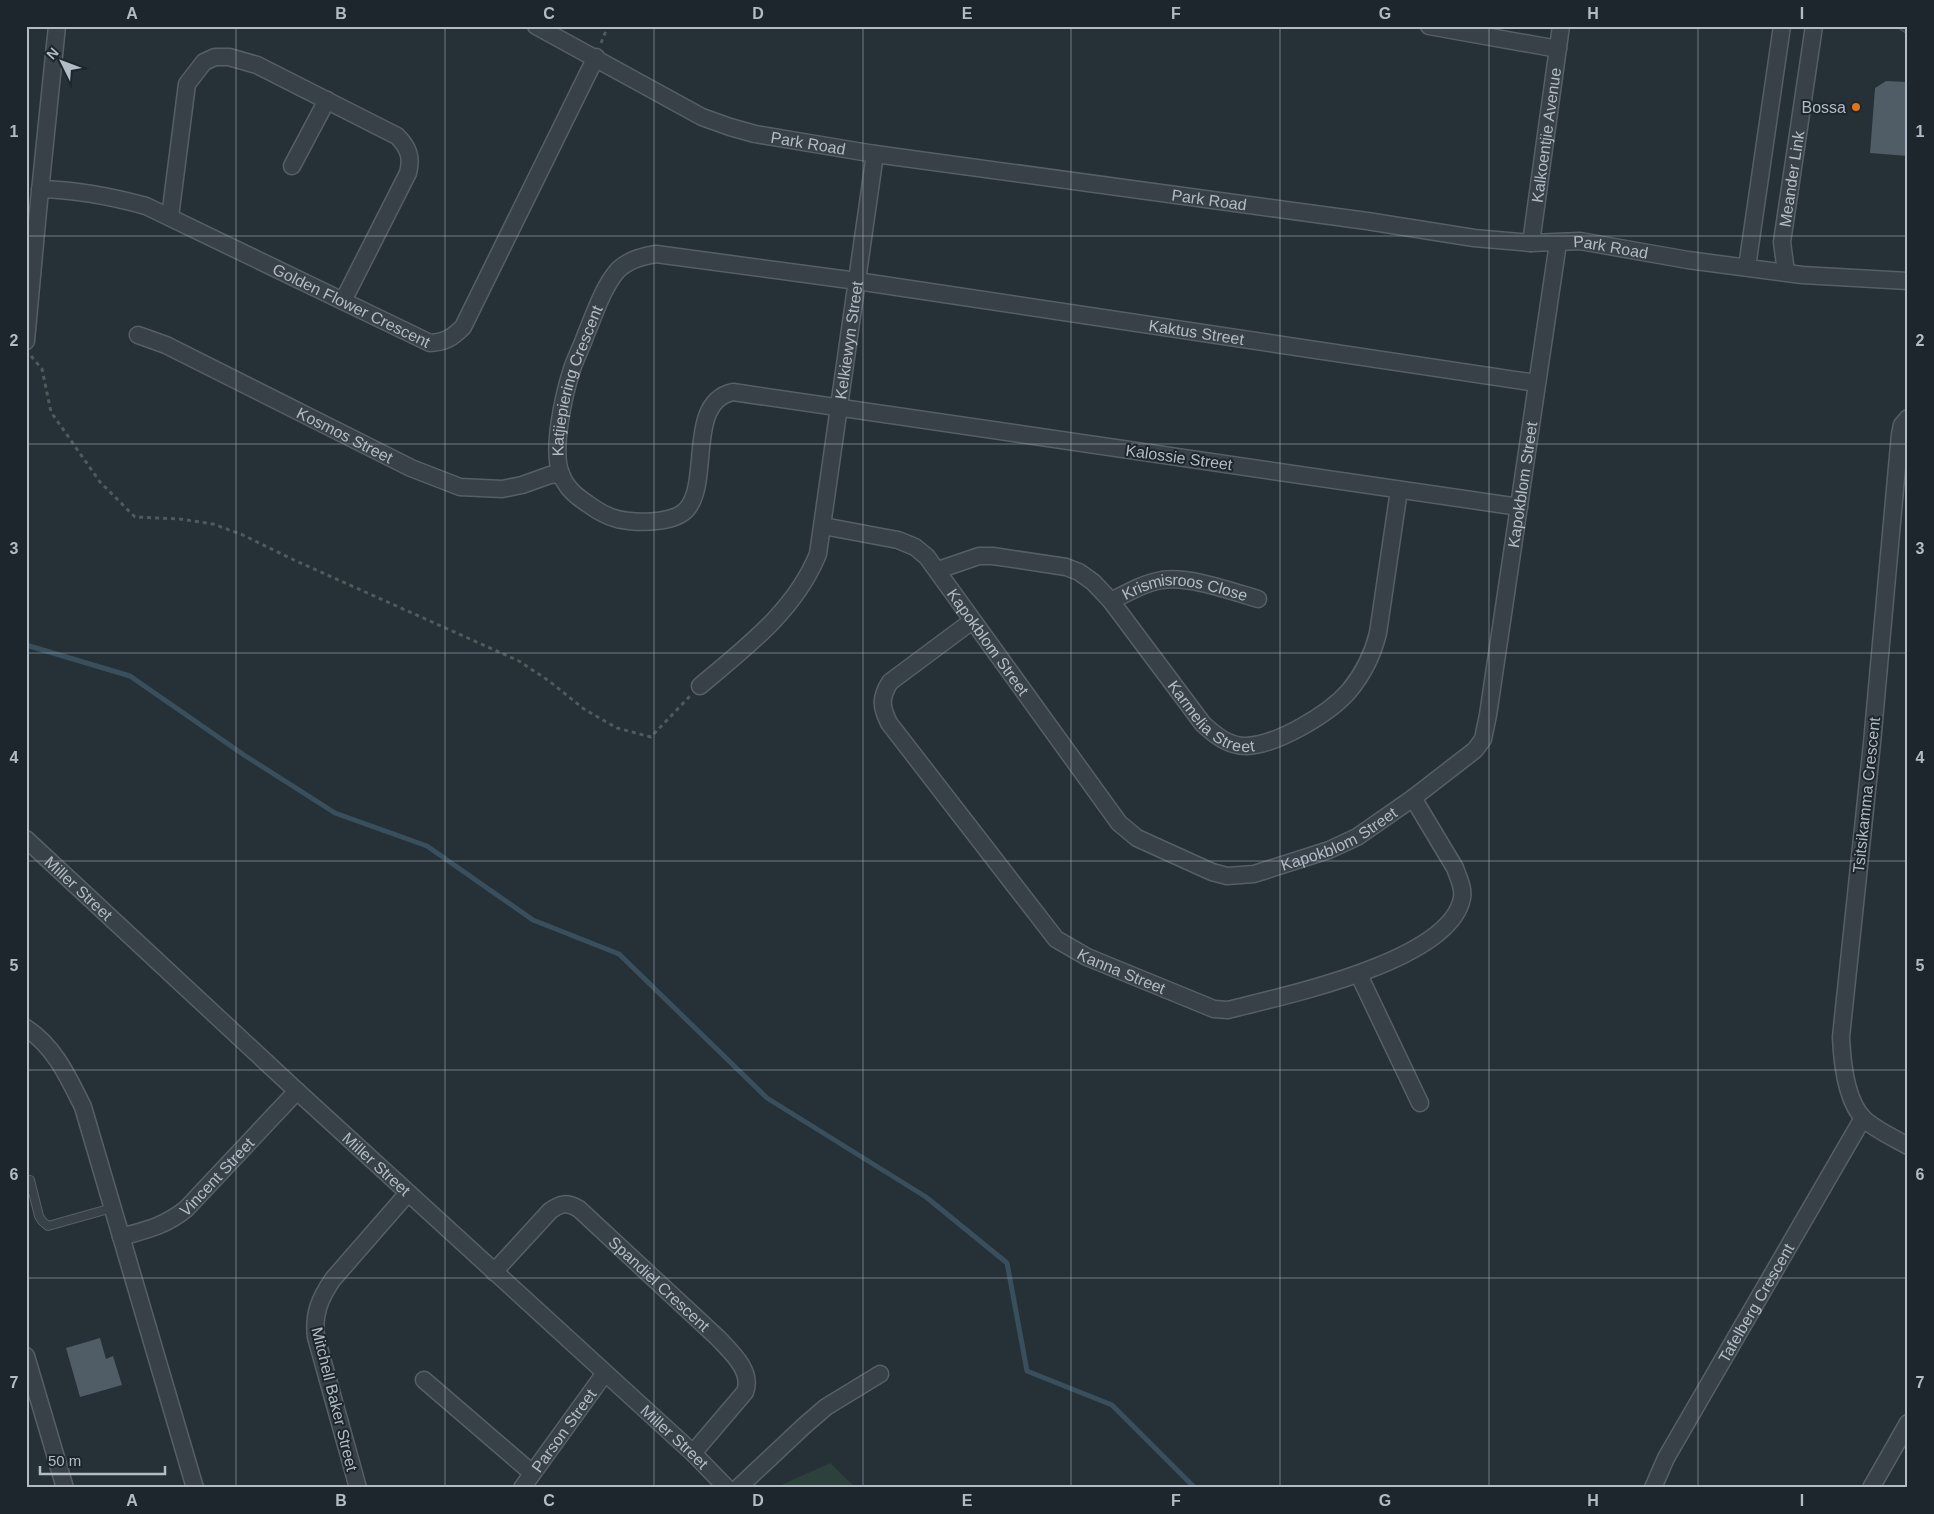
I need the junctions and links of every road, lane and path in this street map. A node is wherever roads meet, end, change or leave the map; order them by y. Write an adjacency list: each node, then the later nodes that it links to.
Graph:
1 (57, 26): 14 (street)
2 (536, 26): 10 (street, Park Road)
3 (1429, 26): 9 (street)
4 (1561, 26): 9 (street, Kalkoentjie Avenue)
5 (1782, 26): 18 (street, Meander Link)
6 (1903, 26): 8 (lane)
7 (1816, 28): 19 (street, Meander Link)
8 (1908, 29)
9 (1558, 49): 16 (street, Kalkoentjie Avenue)
10 (596, 57): 12 (street, Park Road); 22 (street, Golden Flower Crescent)
11 (327, 100): 13 (street); 15 (street); 22 (street)
12 (875, 154): 16 (street, Park Road); 20 (street, Kelkiewyn Street)
13 (292, 166)
14 (39, 196): 15 (street, Golden Flower Crescent); 24 (street)
15 (170, 217): 22 (street, Golden Flower Crescent)
16 (1531, 243): 17 (street, Park Road)
17 (1558, 243): 18 (street, Park Road); 26 (street, Kapokblom Street)
18 (1747, 268): 19 (street, Park Road)
19 (1786, 272): 21 (street, Park Road)
20 (857, 281): 26 (street, Kaktus Street); 27 (street, Kelkiewyn Street); 29 (street, Katjiepiering Crescent)
21 (1908, 281)
22 (344, 302)
23 (138, 335): 29 (street, Kosmos Street)
24 (26, 341)
25 (26, 349): 37 (path)
26 (1536, 383): 31 (street, Kapokblom Street)
27 (839, 407): 29 (street, Katjiepiering Crescent); 30 (street, Kalossie Street); 32 (street, Kelkiewyn Street)
28 (1908, 418): 44 (street, Tsitsikamma Crescent)
29 (561, 474)
30 (1399, 490): 31 (street, Kalossie Street); 35 (street, Karmelia Street)
31 (1519, 508): 38 (street, Kapokblom Street)
32 (823, 526): 33 (street, Kapokblom Street); 37 (street, Kelkiewyn Street)
33 (938, 570): 35 (street, Karmelia Street); 36 (street, Kapokblom Street)
34 (1258, 599): 35 (street, Krismisroos Close)
35 (1111, 601)
36 (972, 620): 38 (street, Kapokblom Street); 40 (street, Kanna Street)
37 (700, 686)
38 (1413, 798): 40 (street, Kanna Street)
39 (26, 839): 42 (street, Miller Street)
40 (1359, 975): 43 (street)
41 (26, 1028): 48 (street)
42 (297, 1091): 47 (street, Miller Street); 49 (street, Vincent Street)
43 (1420, 1103)
44 (1863, 1118): 45 (street, Tsitsikamma Crescent); 64 (street, Tafelberg Crescent)
45 (1908, 1146)
46 (30, 1180): 48 (lane)
47 (408, 1193): 50 (street, Miller Street); 60 (street, Mitchell Baker Street)
48 (112, 1208): 49 (street)
49 (121, 1237): 59 (street)
50 (494, 1272): 52 (street, Miller Street); 56 (street, Spandiel Crescent)
51 (26, 1356): 58 (street)
52 (605, 1373): 56 (street, Miller Street); 57 (street, Parson Street)
53 (880, 1374): 63 (street)
54 (424, 1380): 57 (street)
55 (1908, 1423): 65 (street)
56 (694, 1453): 62 (street, Miller Street)
57 (532, 1473): 61 (street, Parson Street)
58 (65, 1488)
59 (195, 1488)
60 (358, 1488)
61 (522, 1488)
62 (728, 1488)
63 (738, 1488)
64 (1653, 1488)
65 (1871, 1488)

